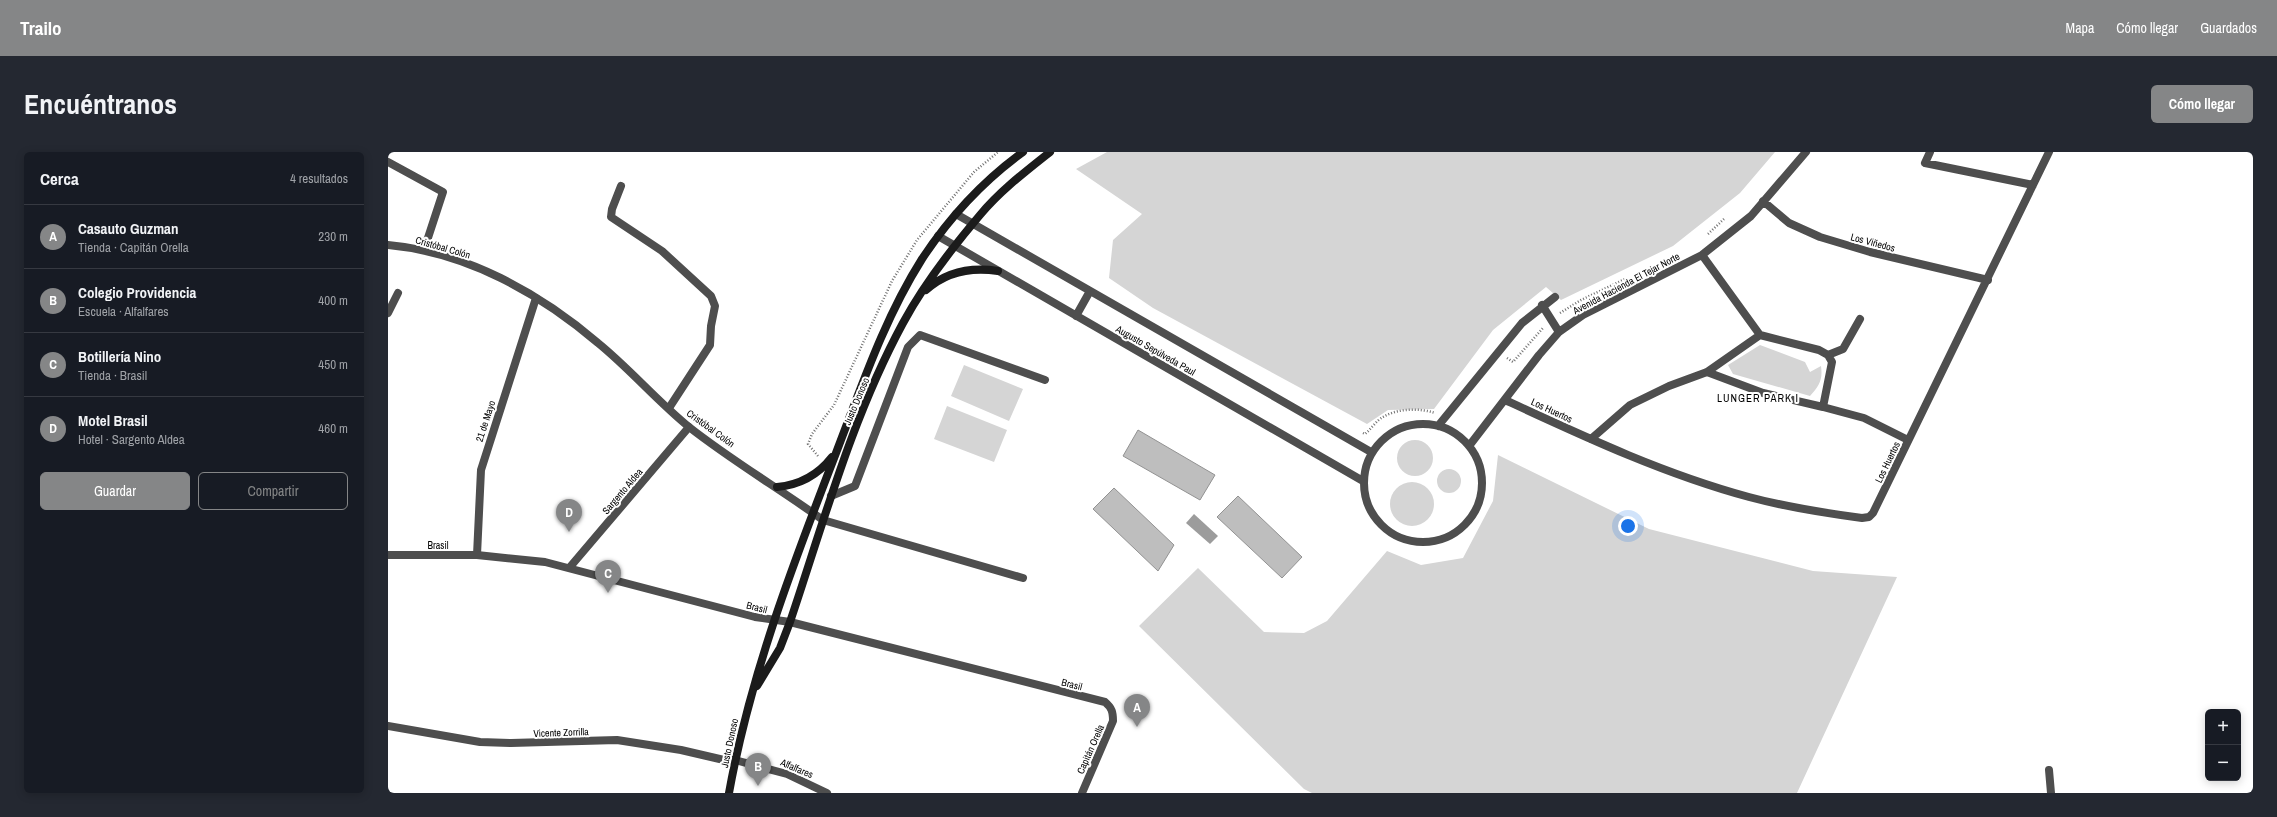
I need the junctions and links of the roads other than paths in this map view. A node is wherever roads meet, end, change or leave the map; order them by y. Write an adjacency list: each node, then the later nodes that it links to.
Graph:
1 (1023, 152): 10 (main road, Justo Donoso)
2 (1050, 152): 11 (main road, Justo Donoso)
3 (1806, 152): 9 (street, Avenida Hacienda El Tejar Norte)
4 (1930, 152): 7 (street)
5 (2049, 152): 7 (street, Los Huertos)
6 (388, 162): 15 (street)
7 (2033, 185): 18 (street, Los Huertos)
8 (621, 186): 35 (street)
9 (1763, 201): 16 (street, Avenida Hacienda El Tejar Norte); 18 (street, Los Viñedos)
10 (956, 214): 11 (street, Augusto Sepúlveda Paul); 12 (main road, Justo Donoso)
11 (973, 224): 14 (main road, Justo Donoso); 19 (street, Augusto Sepúlveda Paul)
12 (938, 236): 14 (street, Augusto Sepúlveda Paul); 40 (main road, Justo Donoso)
13 (388, 246): 15 (street, Cristóbal Colón)
14 (955, 246): 17 (street, Augusto Sepúlveda Paul); 21 (main road, Justo Donoso)
15 (424, 250): 23 (street, Cristóbal Colón)
16 (1702, 255): 28 (street, Avenida Hacienda El Tejar Norte); 29 (street)
17 (998, 271): 21 (main road); 26 (street, Augusto Sepúlveda Paul)
18 (1988, 280): 39 (street, Los Huertos)
19 (1090, 291): 26 (street); 42 (street, Augusto Sepúlveda Paul)
20 (398, 293): 25 (street)
21 (919, 295): 45 (main road, Justo Donoso)
22 (1555, 297): 24 (street)
23 (536, 298): 35 (street, Cristóbal Colón); 49 (street, 21 de Mayo)
24 (1542, 305): 28 (street); 36 (street)
25 (388, 313)
26 (1076, 316): 43 (street, Augusto Sepúlveda Paul)
27 (1860, 319): 30 (street)
28 (1559, 332): 33 (street, Avenida Hacienda El Tejar Norte)
29 (1760, 335): 30 (street); 31 (street)
30 (1828, 355): 34 (street)
31 (1707, 372): 34 (street); 38 (street)
32 (1045, 380): 45 (street)
33 (1505, 400): 38 (street, Los Huertos); 41 (street, Avenida Hacienda El Tejar Norte)
34 (1823, 407): 39 (street)
35 (669, 408): 37 (street, Cristóbal Colón)
36 (1438, 426): 41 (street); 42 (street)
37 (689, 427): 44 (street, Cristóbal Colón); 50 (street, Sargento Aldea)
38 (1591, 439): 39 (street, Los Huertos)
39 (1908, 440)
40 (840, 443): 44 (main road); 46 (main road, Justo Donoso)
41 (1469, 446): 43 (street)
42 (1371, 452): 43 (street)
43 (1364, 481)
44 (777, 487): 46 (street, Cristóbal Colón)
45 (831, 496): 47 (main road, Justo Donoso)
46 (813, 513): 47 (street, Cristóbal Colón); 52 (main road, Justo Donoso)
47 (823, 520): 51 (street, Cristóbal Colón); 53 (main road, Justo Donoso)
48 (388, 555): 49 (street, Brasil)
49 (478, 555): 50 (street, Brasil)
50 (570, 568): 52 (street, Brasil)
51 (1023, 578)
52 (774, 621): 53 (street, Brasil); 54 (main road, Justo Donoso)
53 (790, 622): 54 (main road, Justo Donoso); 55 (street, Brasil)
54 (750, 698): 57 (main road, Justo Donoso)
55 (1113, 713): 61 (street, Capitán Orella)
56 (388, 726): 57 (street, Vicente Zorrilla)
57 (735, 760): 59 (main road, Justo Donoso); 60 (street, Alfalfares)
58 (2049, 770): 62 (street)
59 (729, 793)
60 (827, 793)
61 (1082, 793)
62 (2051, 793)

